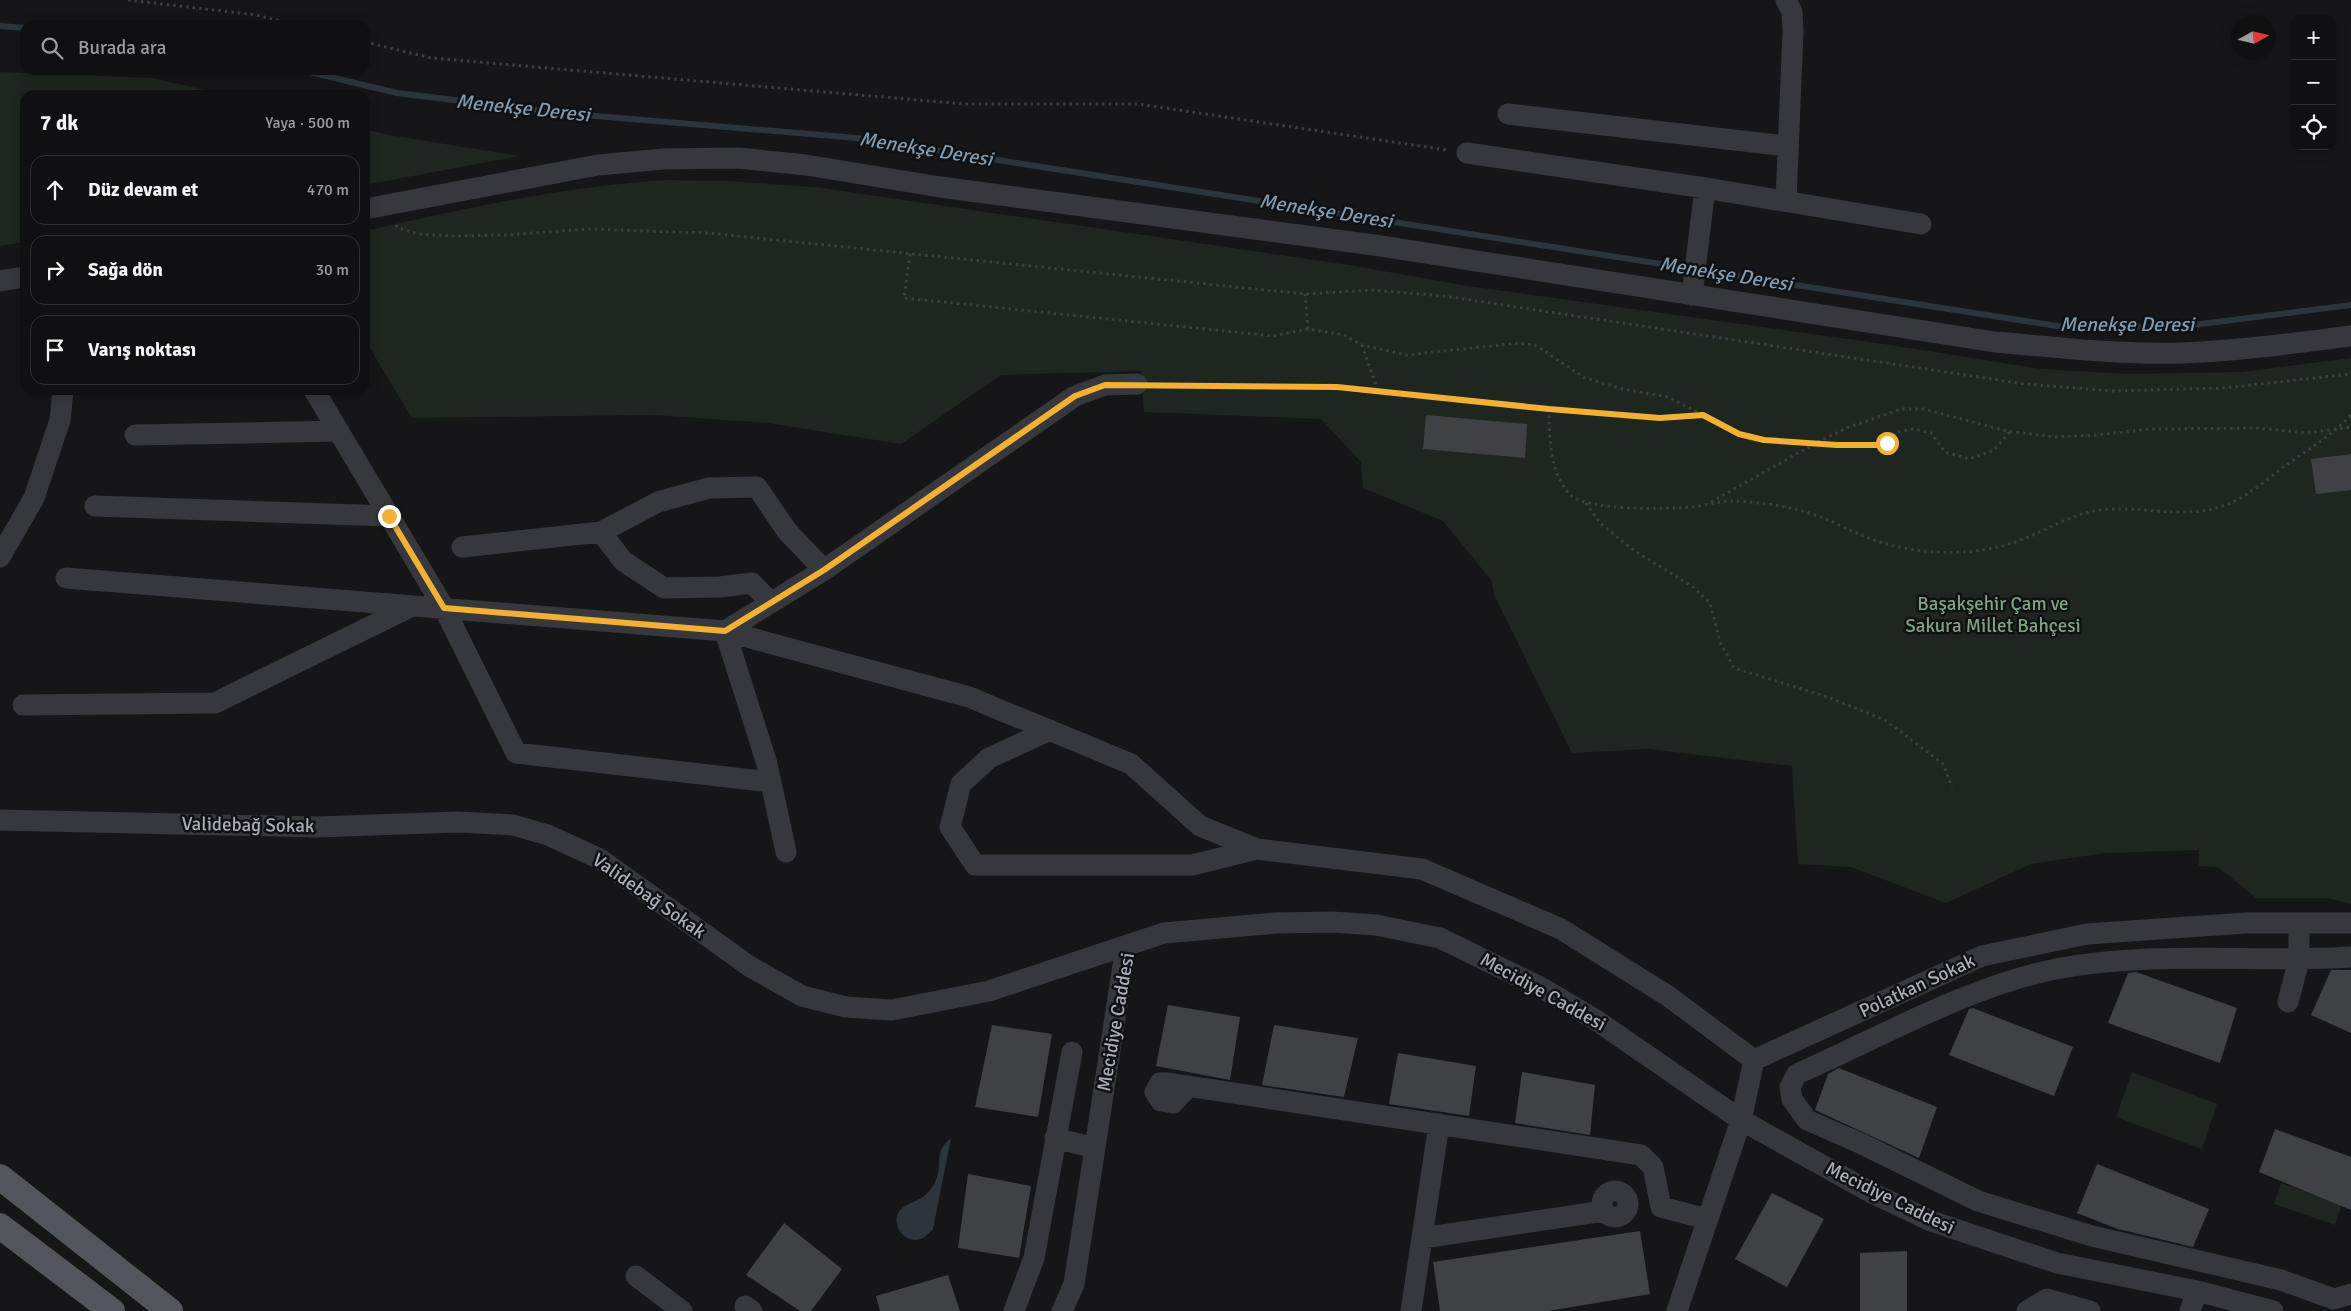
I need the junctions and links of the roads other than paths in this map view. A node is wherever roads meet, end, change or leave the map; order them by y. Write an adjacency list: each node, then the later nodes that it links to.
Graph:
1 (1786, 0): 3 (street)
2 (1508, 114): 3 (street)
3 (1787, 146): 6 (street)
4 (1467, 153): 5 (street)
5 (1705, 188): 6 (street); 11 (street)
6 (1786, 201): 8 (street)
7 (370, 208): 11 (street)
8 (1921, 224)
9 (20, 278): 10 (street)
10 (0, 282)
11 (1692, 295): 12 (street)
12 (2351, 336)
13 (1138, 384): 23 (street)
14 (62, 395): 22 (street)
15 (317, 395): 16 (street)
16 (339, 431): 17 (street); 19 (street)
17 (135, 435)
18 (95, 506): 19 (street)
19 (389, 516): 27 (street)
20 (601, 532): 21 (street); 23 (street); 25 (street)
21 (462, 547)
22 (0, 557)
23 (824, 570): 25 (street)
24 (66, 578): 26 (street)
25 (771, 603): 28 (street)
26 (413, 606): 27 (street); 29 (street)
27 (444, 608): 28 (street); 31 (street)
28 (725, 631): 30 (street); 31 (street)
29 (23, 705)
30 (1050, 730): 33 (street); 33 (street)
31 (771, 782): 34 (street)
32 (0, 820): 37 (street, Validebağ Sokak)
33 (1257, 849): 42 (street)
34 (786, 852)
35 (2351, 922): 36 (street, Polatkan Sokak)
36 (2299, 923): 39 (street); 42 (street, Polatkan Sokak)
37 (1126, 946): 44 (street, Mecidiye Caddesi); 47 (street, Mecidiye Caddesi)
38 (2351, 957): 39 (street)
39 (2299, 960): 40 (street); 55 (street)
40 (2288, 1002)
41 (1072, 1052): 46 (street)
42 (1754, 1060): 44 (street)
43 (1189, 1086): 45 (street)
44 (1741, 1120): 50 (street); 54 (street, Mecidiye Caddesi)
45 (1439, 1124): 50 (street); 52 (street)
46 (1055, 1138): 47 (street); 59 (street)
47 (1095, 1148): 60 (street, Mecidiye Caddesi)
48 (0, 1177): 57 (main road)
49 (1604, 1211): 52 (street)
50 (1707, 1220): 62 (street)
51 (0, 1226): 56 (main road)
52 (1422, 1238): 61 (street)
53 (636, 1276): 58 (street)
54 (2198, 1291): 65 (street); 66 (street, Mecidiye Caddesi)
55 (2351, 1294)
56 (112, 1311)
57 (170, 1311)
58 (682, 1311)
59 (1014, 1311)
60 (1062, 1311)
61 (1411, 1311)
62 (1677, 1311)
63 (2027, 1311): 64 (street)
64 (2090, 1311)
65 (2190, 1311)
66 (2273, 1311)

